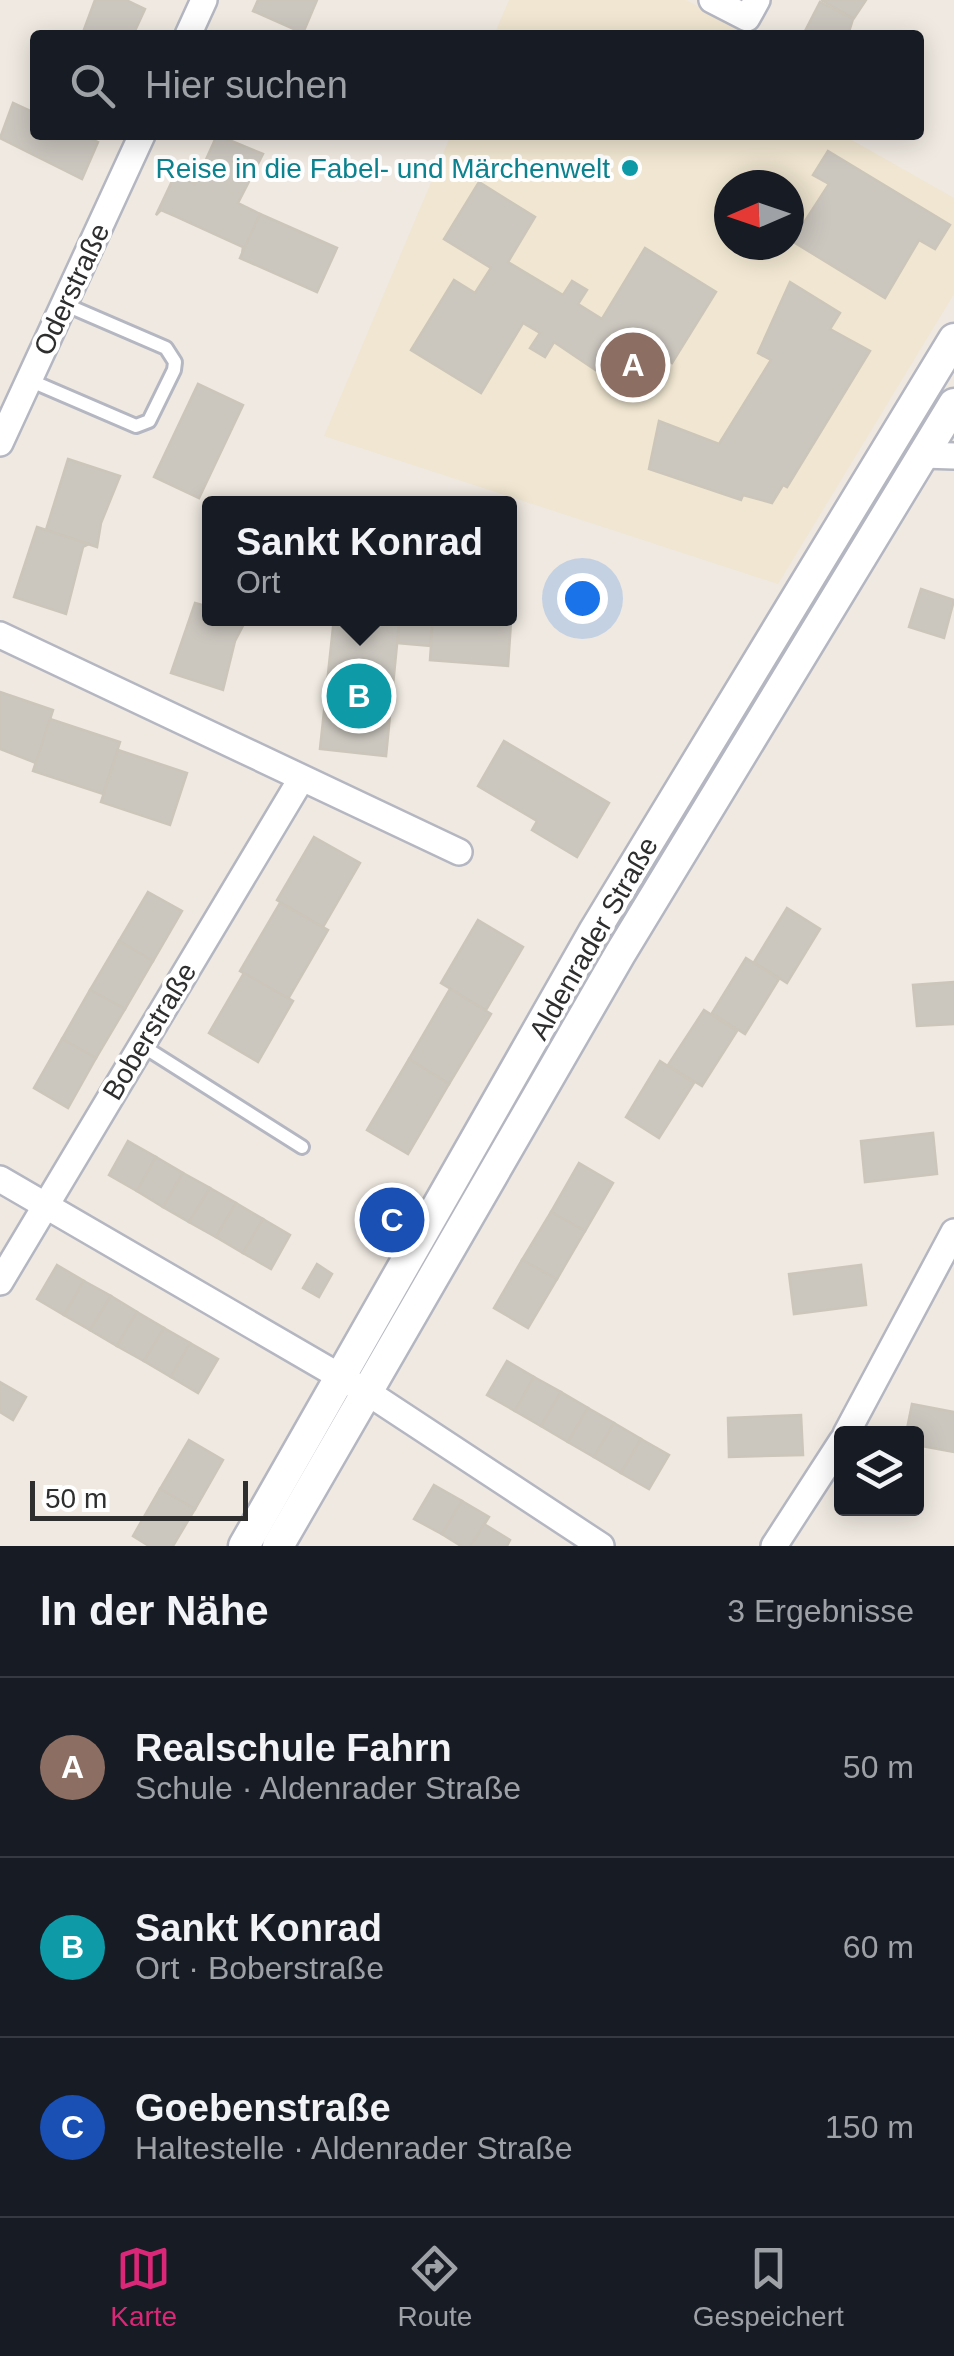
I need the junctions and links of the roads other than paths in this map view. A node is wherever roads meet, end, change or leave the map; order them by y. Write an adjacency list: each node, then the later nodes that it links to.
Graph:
1 (204, 0): 4 (street)
2 (712, 0): 3 (street)
3 (752, 9)
4 (190, 30)
5 (140, 140): 6 (street, Oderstraße)
6 (64, 304): 8 (street, Oderstraße); 8 (lane)
7 (954, 338): 21 (street, Aldenrader Straße)
8 (29, 380): 10 (street, Oderstraße)
9 (954, 404): 11 (street, Aldenrader Straße)
10 (0, 444)
11 (939, 456): 22 (street, Aldenrader Straße)
12 (0, 635): 13 (street)
13 (300, 781): 14 (street); 15 (street, Boberstraße)
14 (459, 852)
15 (140, 1045): 16 (lane); 18 (street, Boberstraße)
16 (302, 1147)
17 (0, 1179): 18 (street)
18 (44, 1205): 20 (street, Boberstraße); 21 (street)
19 (954, 1232): 23 (street)
20 (0, 1282)
21 (342, 1380): 22 (street); 25 (street, Aldenrader Straße)
22 (370, 1394): 26 (street, Aldenrader Straße); 27 (street)
23 (850, 1426)
24 (834, 1453): 28 (street)
25 (244, 1546)
26 (278, 1546)
27 (601, 1546)
28 (774, 1546)

